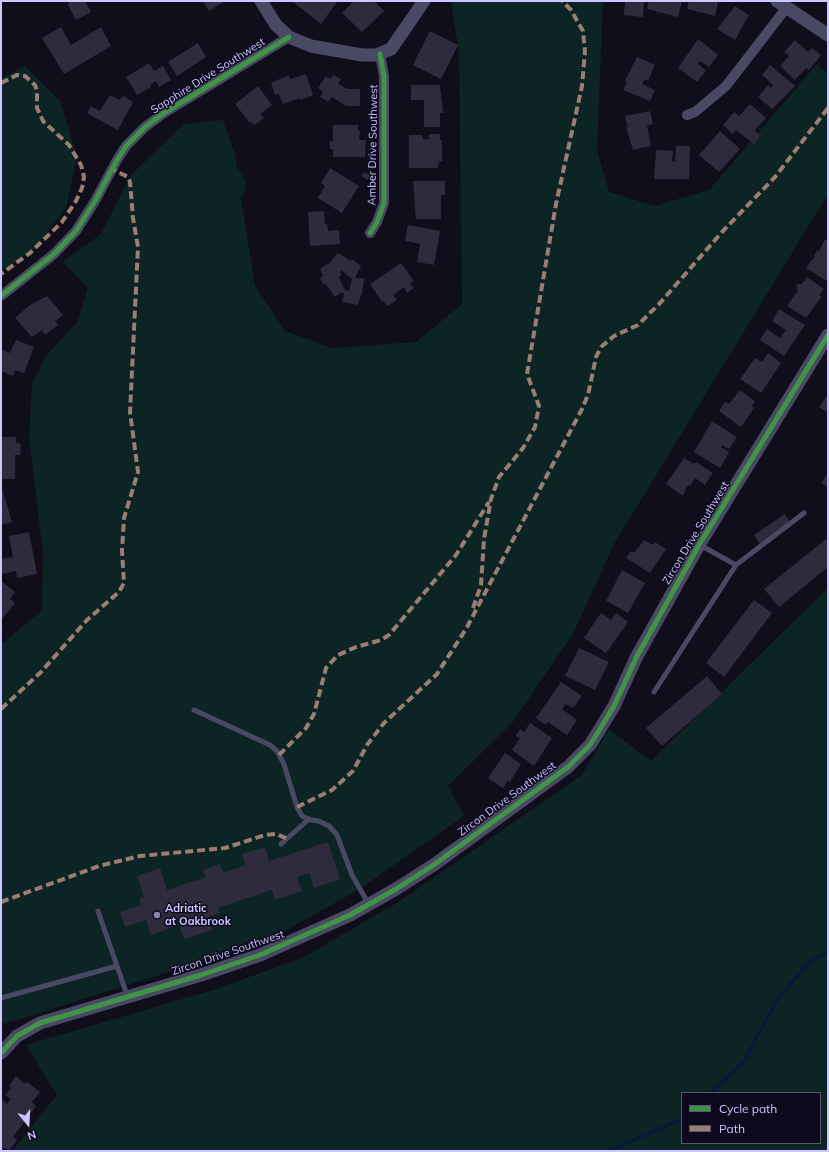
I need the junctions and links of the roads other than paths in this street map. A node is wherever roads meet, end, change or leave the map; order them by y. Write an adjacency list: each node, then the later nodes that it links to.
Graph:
1 (261, 1): 5 (street)
2 (424, 1): 6 (street)
3 (782, 4): 4 (street); 7 (street)
4 (828, 34)
5 (289, 37): 6 (street); 9 (street, Sapphire Drive Southwest)
6 (380, 54): 8 (street, Amber Drive Southwest)
7 (687, 115)
8 (370, 233)
9 (1, 296)
10 (826, 342): 12 (street, Zircon Drive Southwest)
11 (804, 513): 13 (lane)
12 (699, 545): 13 (lane); 18 (street, Zircon Drive Southwest)
13 (736, 565): 14 (lane)
14 (654, 692)
15 (194, 710): 16 (lane)
16 (309, 819): 17 (lane); 18 (lane)
17 (281, 844)
18 (368, 904): 21 (street, Zircon Drive Southwest)
19 (98, 910): 20 (lane)
20 (117, 966): 21 (lane); 22 (lane)
21 (127, 996): 23 (street, Zircon Drive Southwest)
22 (1, 998)
23 (1, 1051)

